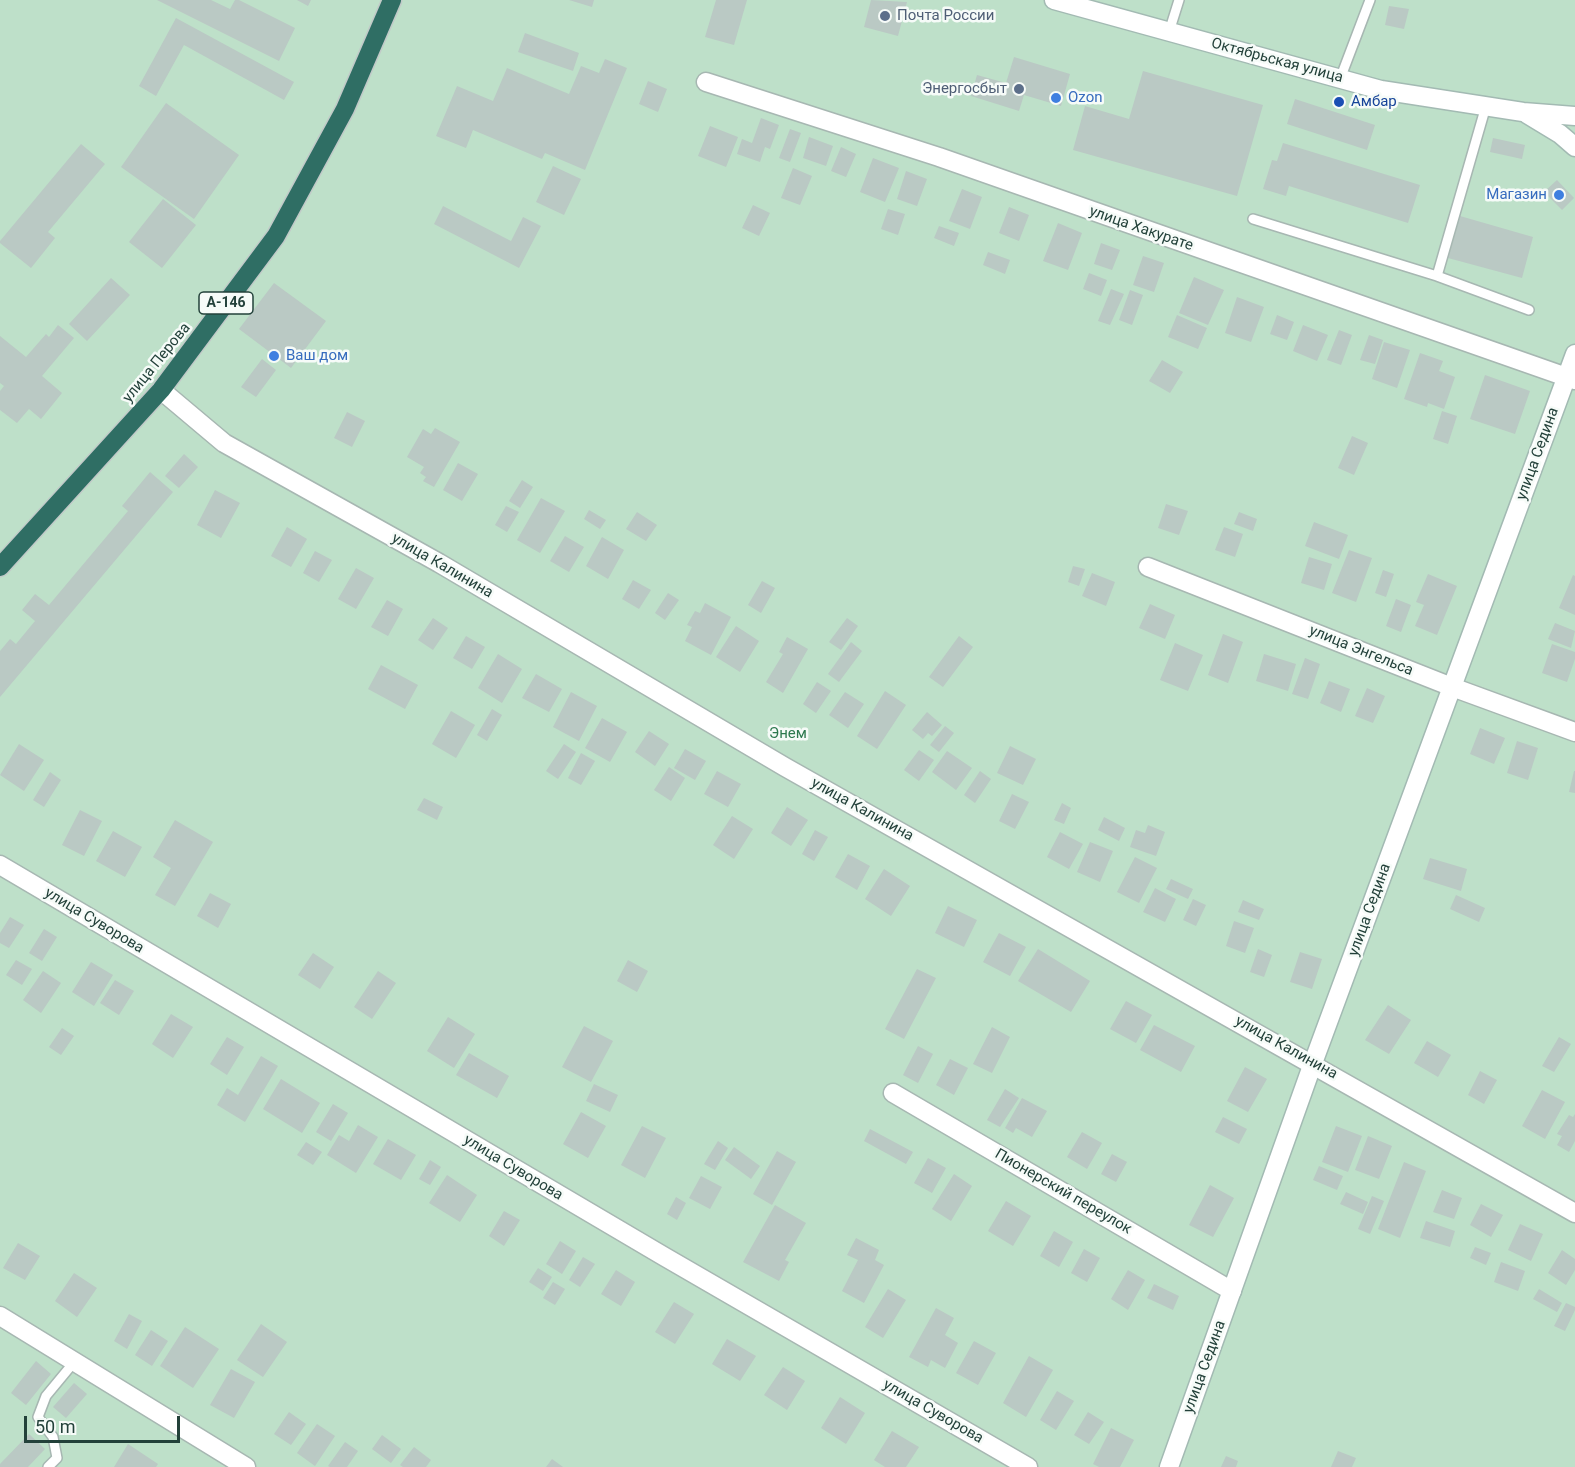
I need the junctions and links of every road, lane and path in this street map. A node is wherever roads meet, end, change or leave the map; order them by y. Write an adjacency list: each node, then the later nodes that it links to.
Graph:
1 (393, 0): 17 (highway, улица Перова / А-146)
2 (1054, 0): 5 (street, Октябрьская улица)
3 (1179, 0): 5 (lane)
4 (1370, 0): 6 (lane)
5 (1169, 32): 6 (street, Октябрьская улица)
6 (1340, 79): 8 (street, Октябрьская улица)
7 (706, 82): 16 (street, улица Хакурате)
8 (1486, 106): 9 (street, Октябрьская улица); 13 (lane)
9 (1523, 112): 10 (street, Октябрьская улица); 11 (street)
10 (1575, 116)
11 (1575, 147)
12 (1253, 219): 13 (lane)
13 (1437, 276): 14 (lane)
14 (1529, 310)
15 (1575, 354): 16 (street, улица Седина)
16 (1571, 379): 20 (street, улица Седина)
17 (161, 390): 18 (highway, улица Перова / А-146); 23 (street, улица Калинина)
18 (0, 567)
19 (1148, 567): 20 (street, улица Энгельса)
20 (1452, 687): 21 (street, улица Энгельса); 23 (street, улица Седина)
21 (1575, 732)
22 (0, 865): 31 (street, улица Суворова)
23 (1313, 1064): 25 (street, улица Калинина); 26 (street, улица Седина)
24 (893, 1093): 26 (street, Пионерский переулок)
25 (1575, 1213)
26 (1232, 1291): 32 (street, улица Седина)
27 (0, 1316): 28 (street)
28 (75, 1361): 29 (lane); 30 (street)
29 (48, 1467)
30 (246, 1467)
31 (1028, 1467)
32 (1169, 1467)

